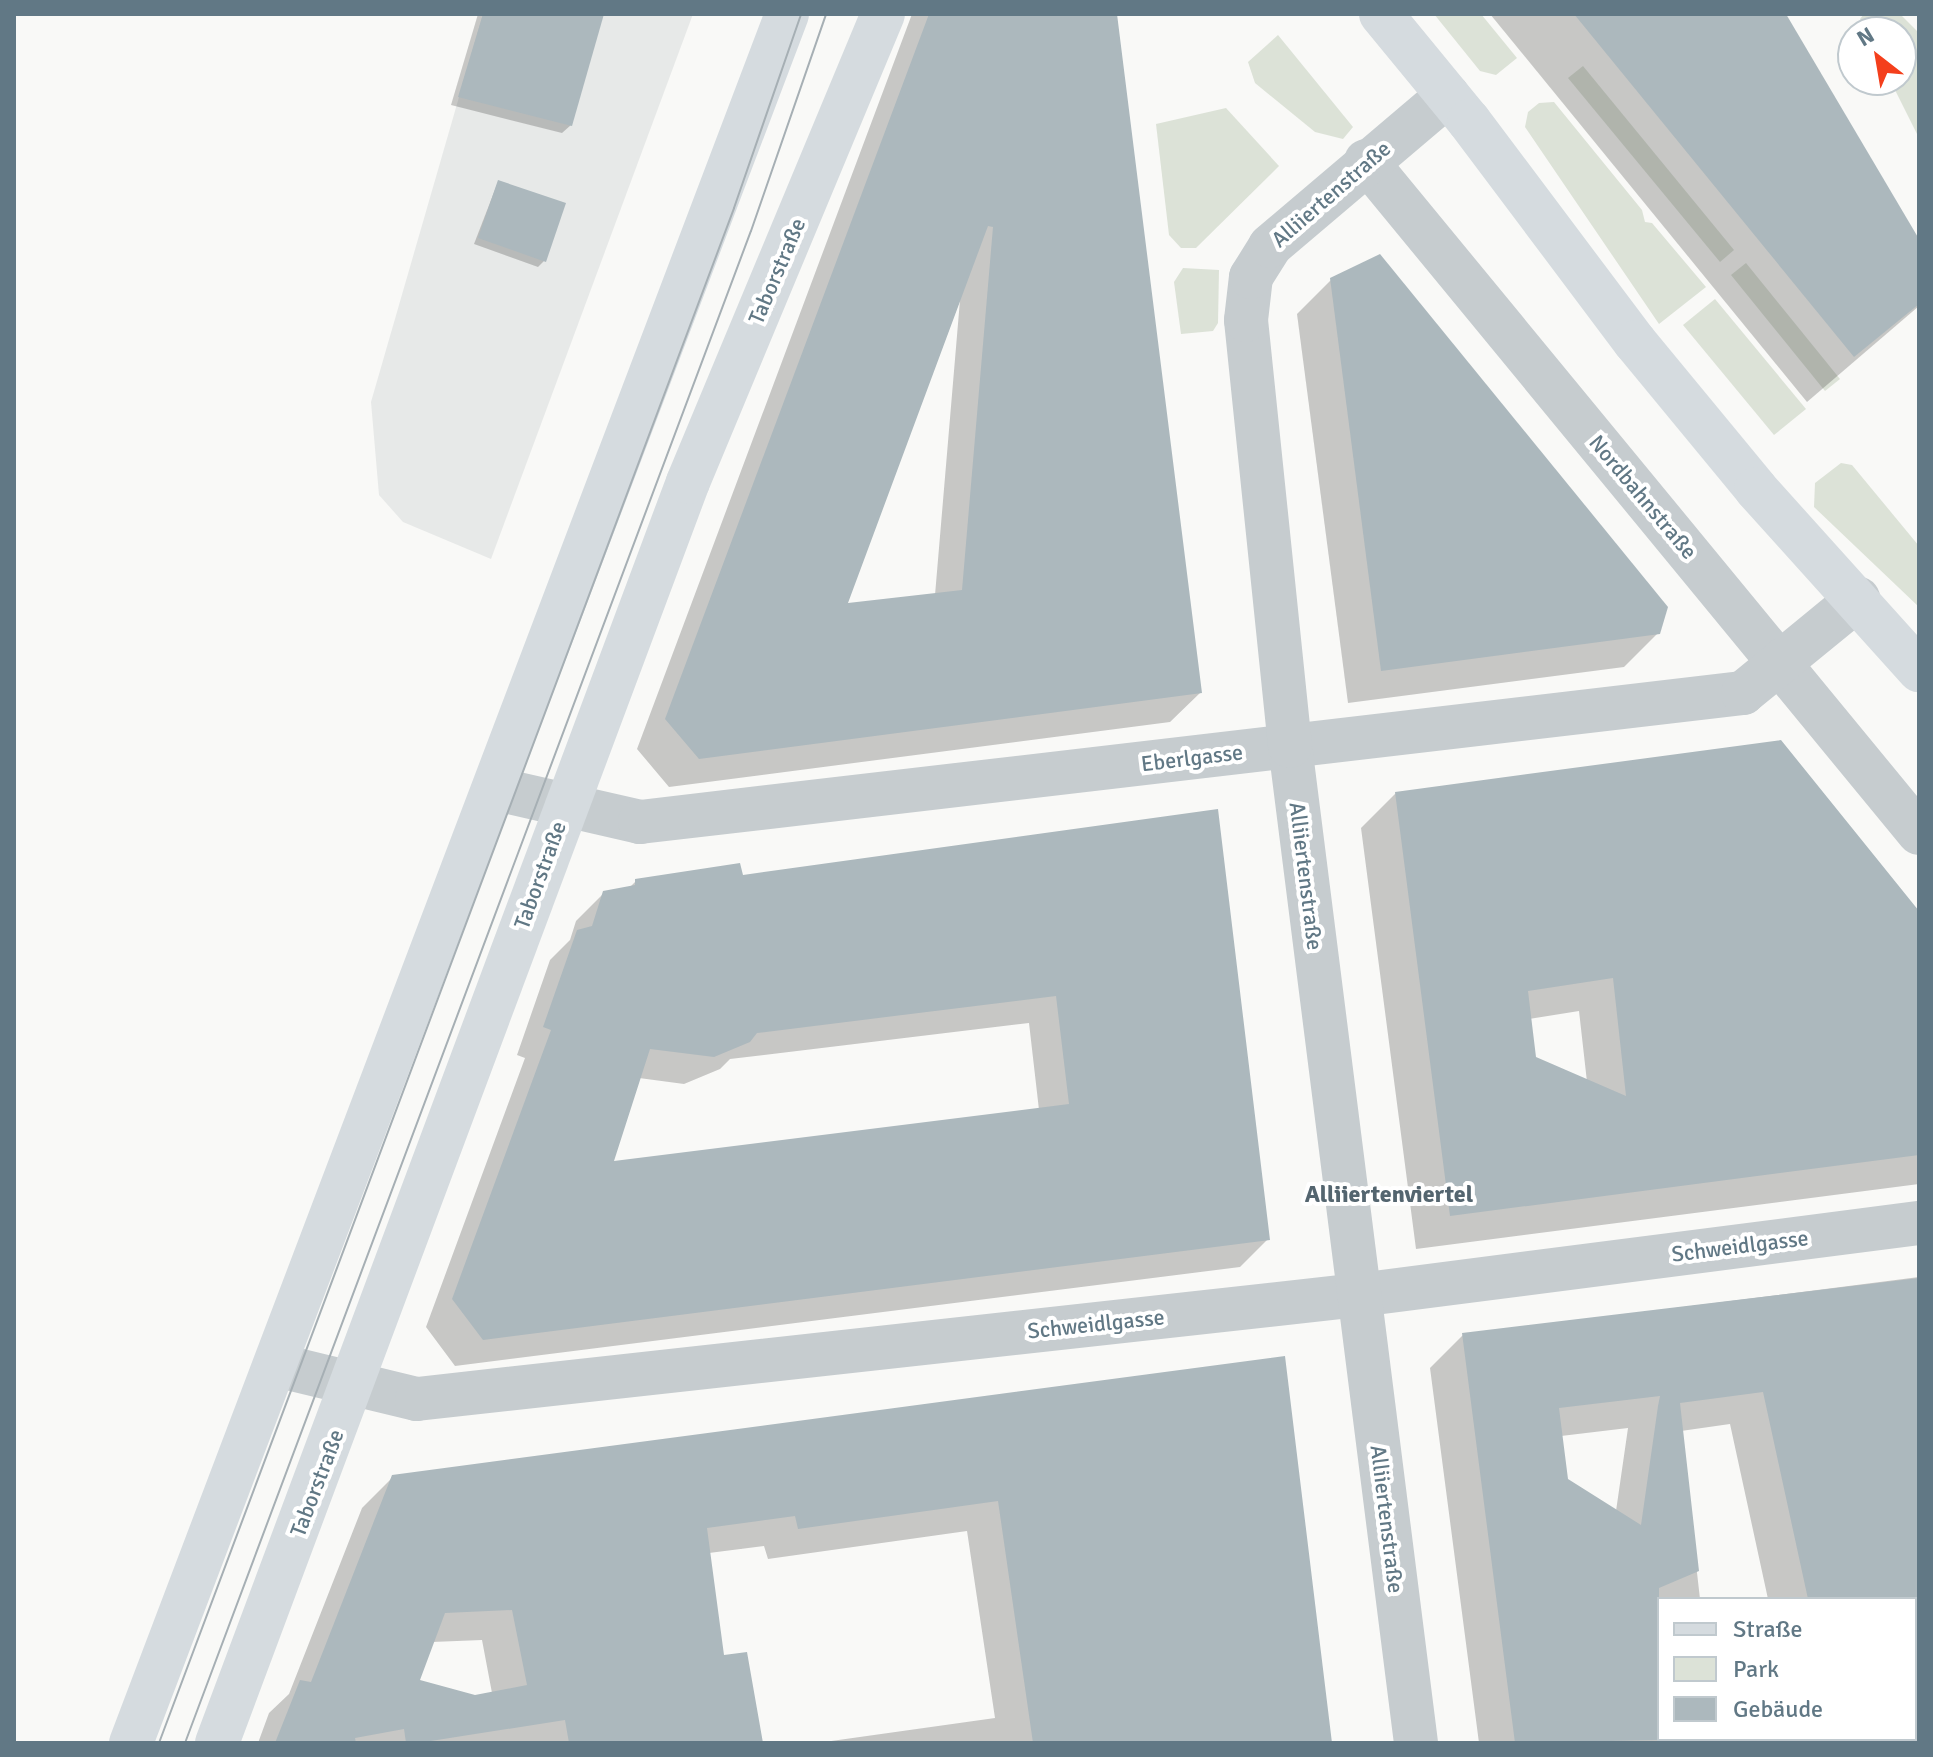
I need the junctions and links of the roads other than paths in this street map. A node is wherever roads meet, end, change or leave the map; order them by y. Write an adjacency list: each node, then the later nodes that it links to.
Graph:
1 (787, 14): 10 (main road)
2 (883, 14): 11 (main road, Taborstraße)
3 (1381, 14): 4 (main road)
4 (1448, 95): 5 (street, Alliiertenstraße); 6 (main road)
5 (1366, 161): 7 (street, Nordbahnstraße); 9 (street, Alliiertenstraße)
6 (1858, 599): 7 (street, Eberlgasse); 8 (main road)
7 (1781, 663): 9 (street, Eberlgasse); 12 (street, Nordbahnstraße)
8 (1919, 670)
9 (1290, 746): 11 (street, Eberlgasse); 14 (street, Alliiertenstraße)
10 (496, 789): 11 (street, Eberlgasse); 15 (main road)
11 (565, 807): 16 (main road, Taborstraße)
12 (1919, 833)
13 (1919, 1223): 14 (street, Schweidlgasse)
14 (1359, 1295): 16 (street, Schweidlgasse); 19 (street, Alliiertenstraße)
15 (276, 1365): 16 (street, Schweidlgasse); 17 (main road)
16 (354, 1387): 18 (main road, Taborstraße)
17 (131, 1743)
18 (217, 1743)
19 (1416, 1743)

